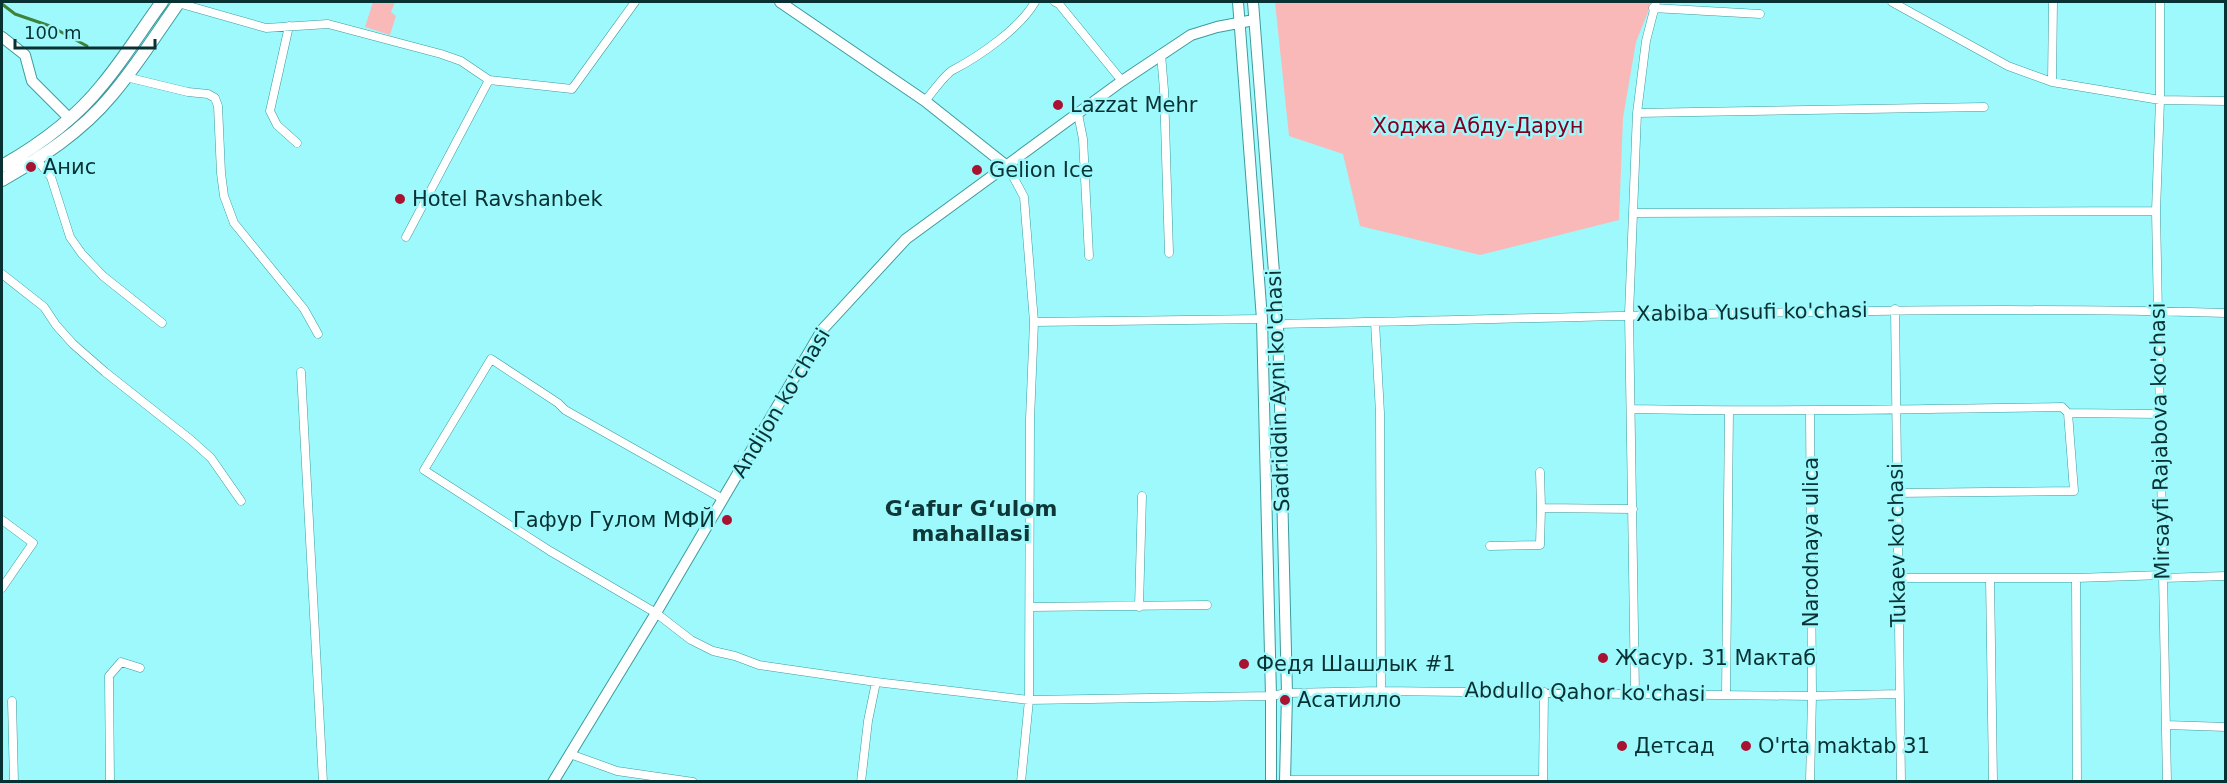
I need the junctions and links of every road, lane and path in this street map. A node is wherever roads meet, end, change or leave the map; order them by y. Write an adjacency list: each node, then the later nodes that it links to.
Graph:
1 (162, 2): 29 (main road)
2 (178, 2): 16 (street); 19 (main road)
3 (635, 2): 20 (street)
4 (780, 2): 24 (main road)
5 (1035, 2): 24 (street)
6 (1055, 2): 21 (street)
7 (1238, 2): 15 (main road, Sadriddin Ayni ko'chasi)
8 (1252, 2): 14 (main road, Sadriddin Ayni ko'chasi)
9 (1892, 2): 22 (street)
10 (2053, 2): 22 (street)
11 (2160, 2): 23 (street, Mirsayfi Rajabova ko'chasi)
12 (1655, 5): 13 (street); 27 (street)
13 (1760, 14)
14 (1254, 20): 15 (main road, Andijon ko'chasi); 49 (main road, Sadriddin Ayni ko'chasi)
15 (1240, 22): 18 (main road, Andijon ko'chasi); 45 (main road, Sadriddin Ayni ko'chasi)
16 (289, 26): 20 (street); 30 (street)
17 (2, 37): 29 (main road)
18 (1161, 54): 21 (main road, Andijon ko'chasi); 38 (street)
19 (126, 77): 31 (main road); 50 (street)
20 (489, 80): 37 (street)
21 (1122, 81): 28 (main road, Andijon ko'chasi)
22 (2052, 82): 23 (street)
23 (2160, 100): 25 (street); 35 (street, Mirsayfi Rajabova ko'chasi)
24 (925, 101): 33 (main road)
25 (2226, 101)
26 (1984, 107): 27 (street)
27 (1637, 113): 36 (street)
28 (1078, 114): 33 (main road, Andijon ko'chasi); 39 (street)
29 (70, 119): 32 (main road)
30 (297, 143)
31 (37, 160): 34 (main road); 48 (street)
32 (2, 166)
33 (1008, 166): 46 (street); 61 (main road, Andijon ko'chasi)
34 (2, 180)
35 (2156, 210): 36 (street); 42 (street, Mirsayfi Rajabova ko'chasi)
36 (1633, 213): 44 (street)
37 (406, 237)
38 (1169, 253)
39 (1089, 256)
40 (2, 274): 62 (street)
41 (1895, 309): 42 (street, Xabiba Yusufi ko'chasi); 44 (street, Xabiba Yusufi ko'chasi); 52 (street, Tukaev ko'chasi)
42 (2158, 311): 43 (street, Xabiba Yusufi ko'chasi); 57 (street, Mirsayfi Rajabova ko'chasi)
43 (2226, 313)
44 (1629, 314): 47 (street, Xabiba Yusufi ko'chasi); 53 (street)
45 (1262, 319): 46 (street); 85 (main road, Sadriddin Ayni ko'chasi)
46 (1034, 322): 75 (street)
47 (1375, 322): 49 (street, Xabiba Yusufi ko'chasi); 79 (street)
48 (162, 323)
49 (1278, 324): 81 (main road, Sadriddin Ayni ko'chasi)
50 (318, 334)
51 (301, 372): 96 (street)
52 (1895, 408): 55 (street); 56 (street); 59 (street, Tukaev ko'chasi)
53 (1631, 409): 54 (street); 64 (street)
54 (1729, 411): 55 (street); 83 (street)
55 (1810, 411): 86 (street, Narodnaya ulica)
56 (2068, 413): 57 (street); 59 (street)
57 (2159, 414): 68 (street, Mirsayfi Rajabova ko'chasi)
58 (1540, 472): 63 (street)
59 (1896, 493): 69 (street, Tukaev ko'chasi)
60 (1142, 496): 74 (street)
61 (723, 499): 76 (main road, Andijon ko'chasi); 76 (street, Abdullo Qahor ko'chasi)
62 (241, 501)
63 (1541, 508): 64 (street); 66 (street)
64 (1633, 509): 82 (street)
65 (2, 520): 72 (street)
66 (1490, 546)
67 (2226, 576): 68 (street)
68 (2163, 577): 71 (street); 89 (street, Mirsayfi Rajabova ko'chasi)
69 (1898, 578): 70 (street); 84 (street, Tukaev ko'chasi)
70 (1990, 578): 71 (street); 104 (street)
71 (2076, 578): 105 (street)
72 (2, 588)
73 (1207, 605): 74 (street)
74 (1138, 607): 75 (street)
75 (1031, 608): 87 (street)
76 (656, 613): 78 (street, Abdullo Qahor ko'chasi); 91 (main road, Andijon ko'chasi)
77 (140, 668): 95 (street)
78 (876, 682): 87 (street, Abdullo Qahor ko'chasi); 99 (street)
79 (1381, 691): 80 (street, Abdullo Qahor ko'chasi); 81 (street, Abdullo Qahor ko'chasi)
80 (1544, 692): 82 (street, Abdullo Qahor ko'chasi); 93 (street)
81 (1287, 693): 85 (street, Abdullo Qahor ko'chasi); 92 (main road, Sadriddin Ayni ko'chasi)
82 (1635, 693): 83 (street, Abdullo Qahor ko'chasi)
83 (1726, 694): 86 (street, Abdullo Qahor ko'chasi)
84 (1899, 694): 86 (street, Abdullo Qahor ko'chasi); 103 (street, Tukaev ko'chasi)
85 (1271, 696): 87 (street, Abdullo Qahor ko'chasi); 101 (main road, Sadriddin Ayni ko'chasi)
86 (1812, 696): 102 (street, Narodnaya ulica)
87 (1029, 700): 100 (street)
88 (12, 701): 94 (street)
89 (2166, 725): 90 (street); 106 (street, Mirsayfi Rajabova ko'chasi)
90 (2226, 727)
91 (570, 754): 97 (main road, Andijon ko'chasi); 98 (street)
92 (1285, 781): 93 (street)
93 (1543, 781)
94 (14, 782)
95 (110, 782)
96 (323, 782)
97 (553, 782)
98 (693, 782)
99 (861, 782)
100 (1021, 782)
101 (1271, 782)
102 (1810, 782)
103 (1900, 782)
104 (1993, 782)
105 (2077, 782)
106 (2167, 782)

